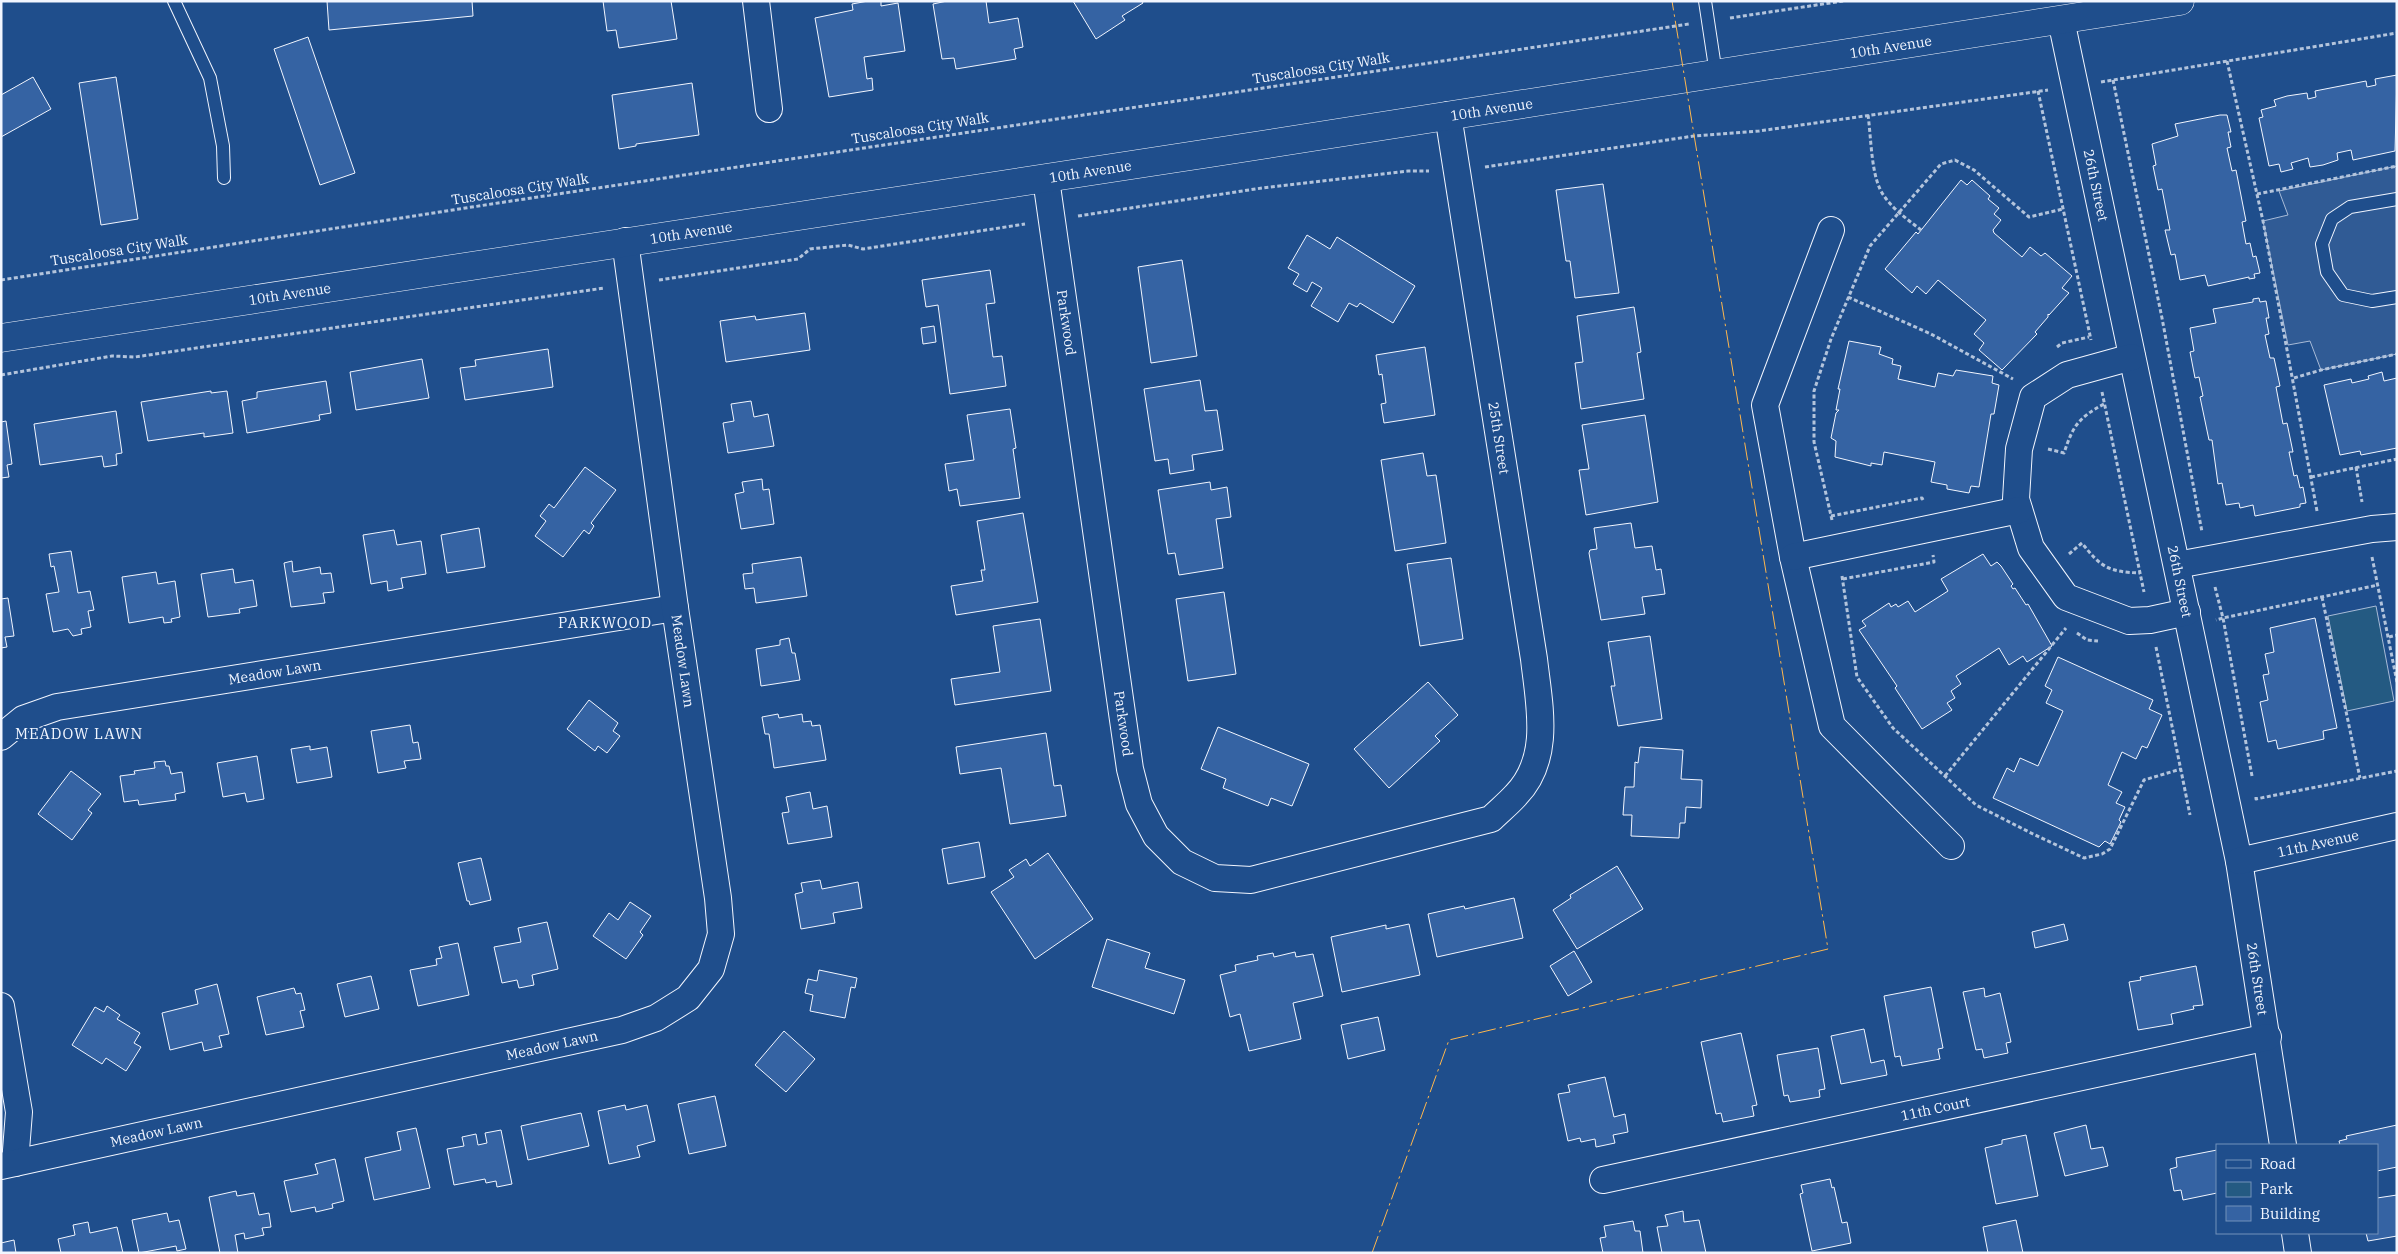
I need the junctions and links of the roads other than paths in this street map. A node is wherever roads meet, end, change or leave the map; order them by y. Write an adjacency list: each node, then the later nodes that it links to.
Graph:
1 (174, 1): 9 (lane)
2 (756, 1): 7 (street)
3 (1706, 1): 6 (lane)
4 (2180, 1): 5 (main road, 10th Avenue)
5 (2061, 20): 6 (main road, 10th Avenue); 16 (street, 26th Street)
6 (1716, 74): 8 (main road, 10th Avenue)
7 (769, 109)
8 (1448, 115): 10 (main road, 10th Avenue); 24 (street, 25th Street)
9 (224, 178)
10 (1046, 180): 13 (main road, 10th Avenue); 24 (street, Parkwood)
11 (2397, 199): 14 (lane)
12 (1831, 230): 19 (street)
13 (625, 241): 15 (main road, 10th Avenue); 21 (street, Meadow Lawn)
14 (2397, 297)
15 (1, 338)
16 (2132, 357): 17 (street); 20 (street, 26th Street)
17 (2020, 510): 19 (street); 22 (street)
18 (2397, 527): 20 (street)
19 (1794, 557): 26 (street)
20 (2177, 565): 22 (street, 26th Street)
21 (675, 608): 23 (street, Meadow Lawn); 31 (street, Meadow Lawn)
22 (2188, 620): 27 (street, 26th Street)
23 (1, 737)
24 (1537, 762)
25 (2397, 826): 27 (street, 11th Avenue)
26 (1951, 846)
27 (2239, 861): 29 (street, 26th Street)
28 (1, 1006): 31 (street, Meadow Lawn)
29 (2268, 1037): 30 (street, 26th Street); 32 (street, 11th Court)
30 (2283, 1144)
31 (8, 1164)
32 (1603, 1180)
33 (2295, 1234): 34 (street)
34 (2298, 1253)

